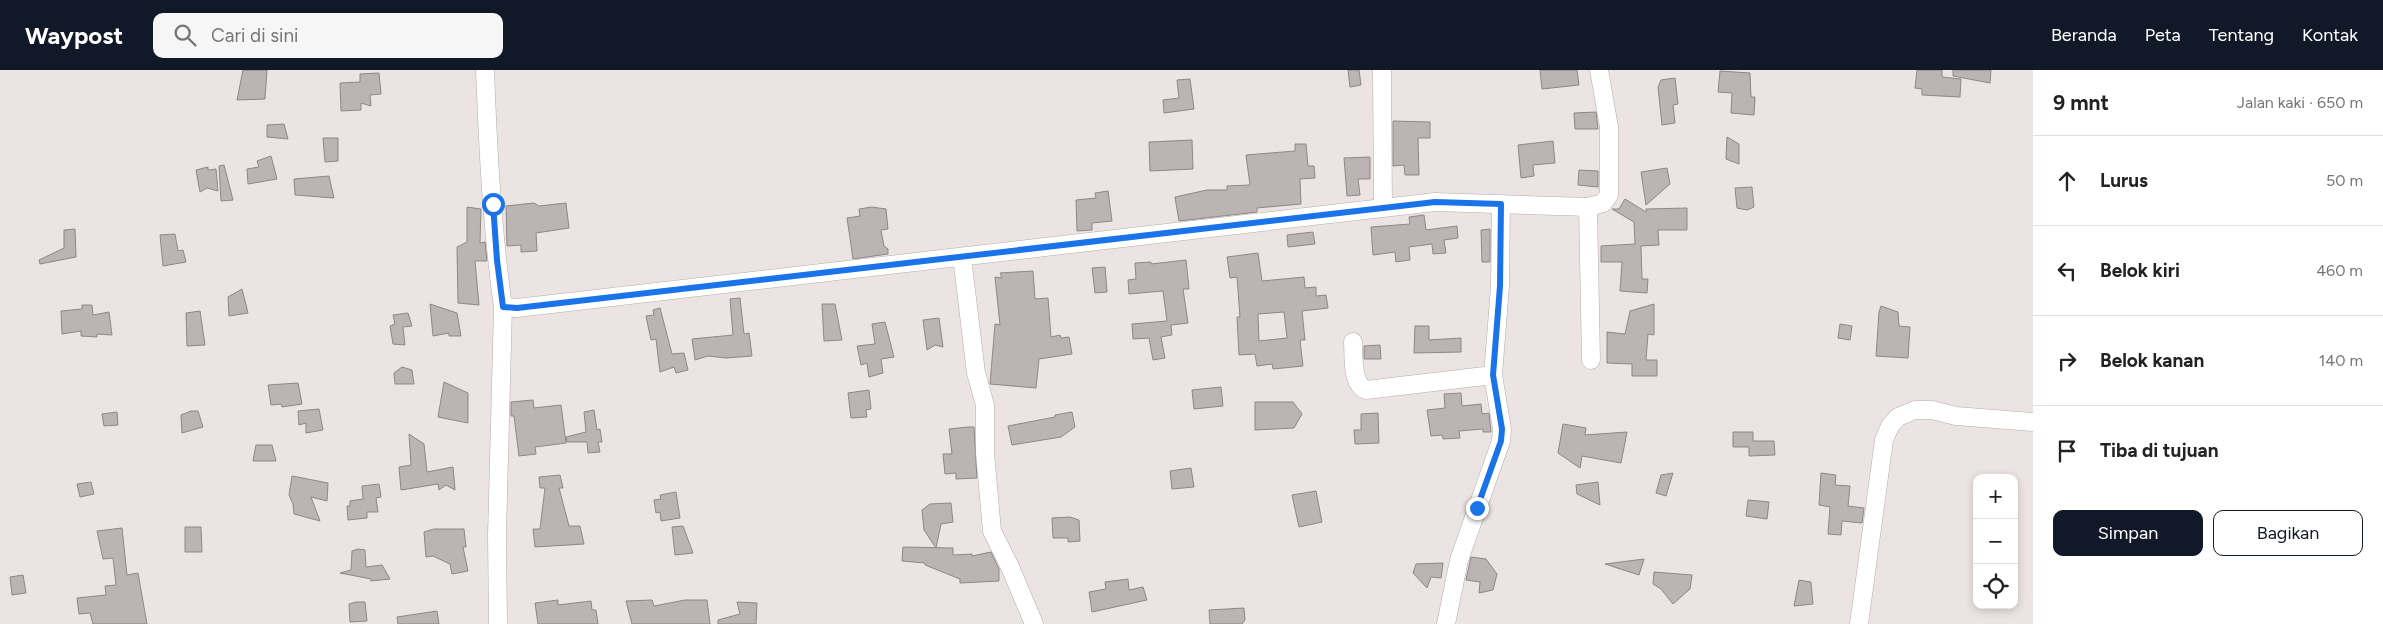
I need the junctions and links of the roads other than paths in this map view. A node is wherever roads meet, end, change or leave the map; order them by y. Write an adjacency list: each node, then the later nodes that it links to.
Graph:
1 (485, 70): 8 (street)
2 (1382, 70): 6 (street)
3 (1599, 70): 5 (street)
4 (1501, 204): 5 (street); 6 (street); 11 (street)
5 (1588, 207): 10 (street)
6 (1383, 208): 7 (street)
7 (962, 257): 8 (street); 14 (street)
8 (503, 307): 13 (street)
9 (1353, 342): 11 (street)
10 (1591, 360)
11 (1493, 375): 15 (street)
12 (2033, 422): 16 (street)
13 (498, 624)
14 (1034, 624)
15 (1446, 624)
16 (1859, 624)

